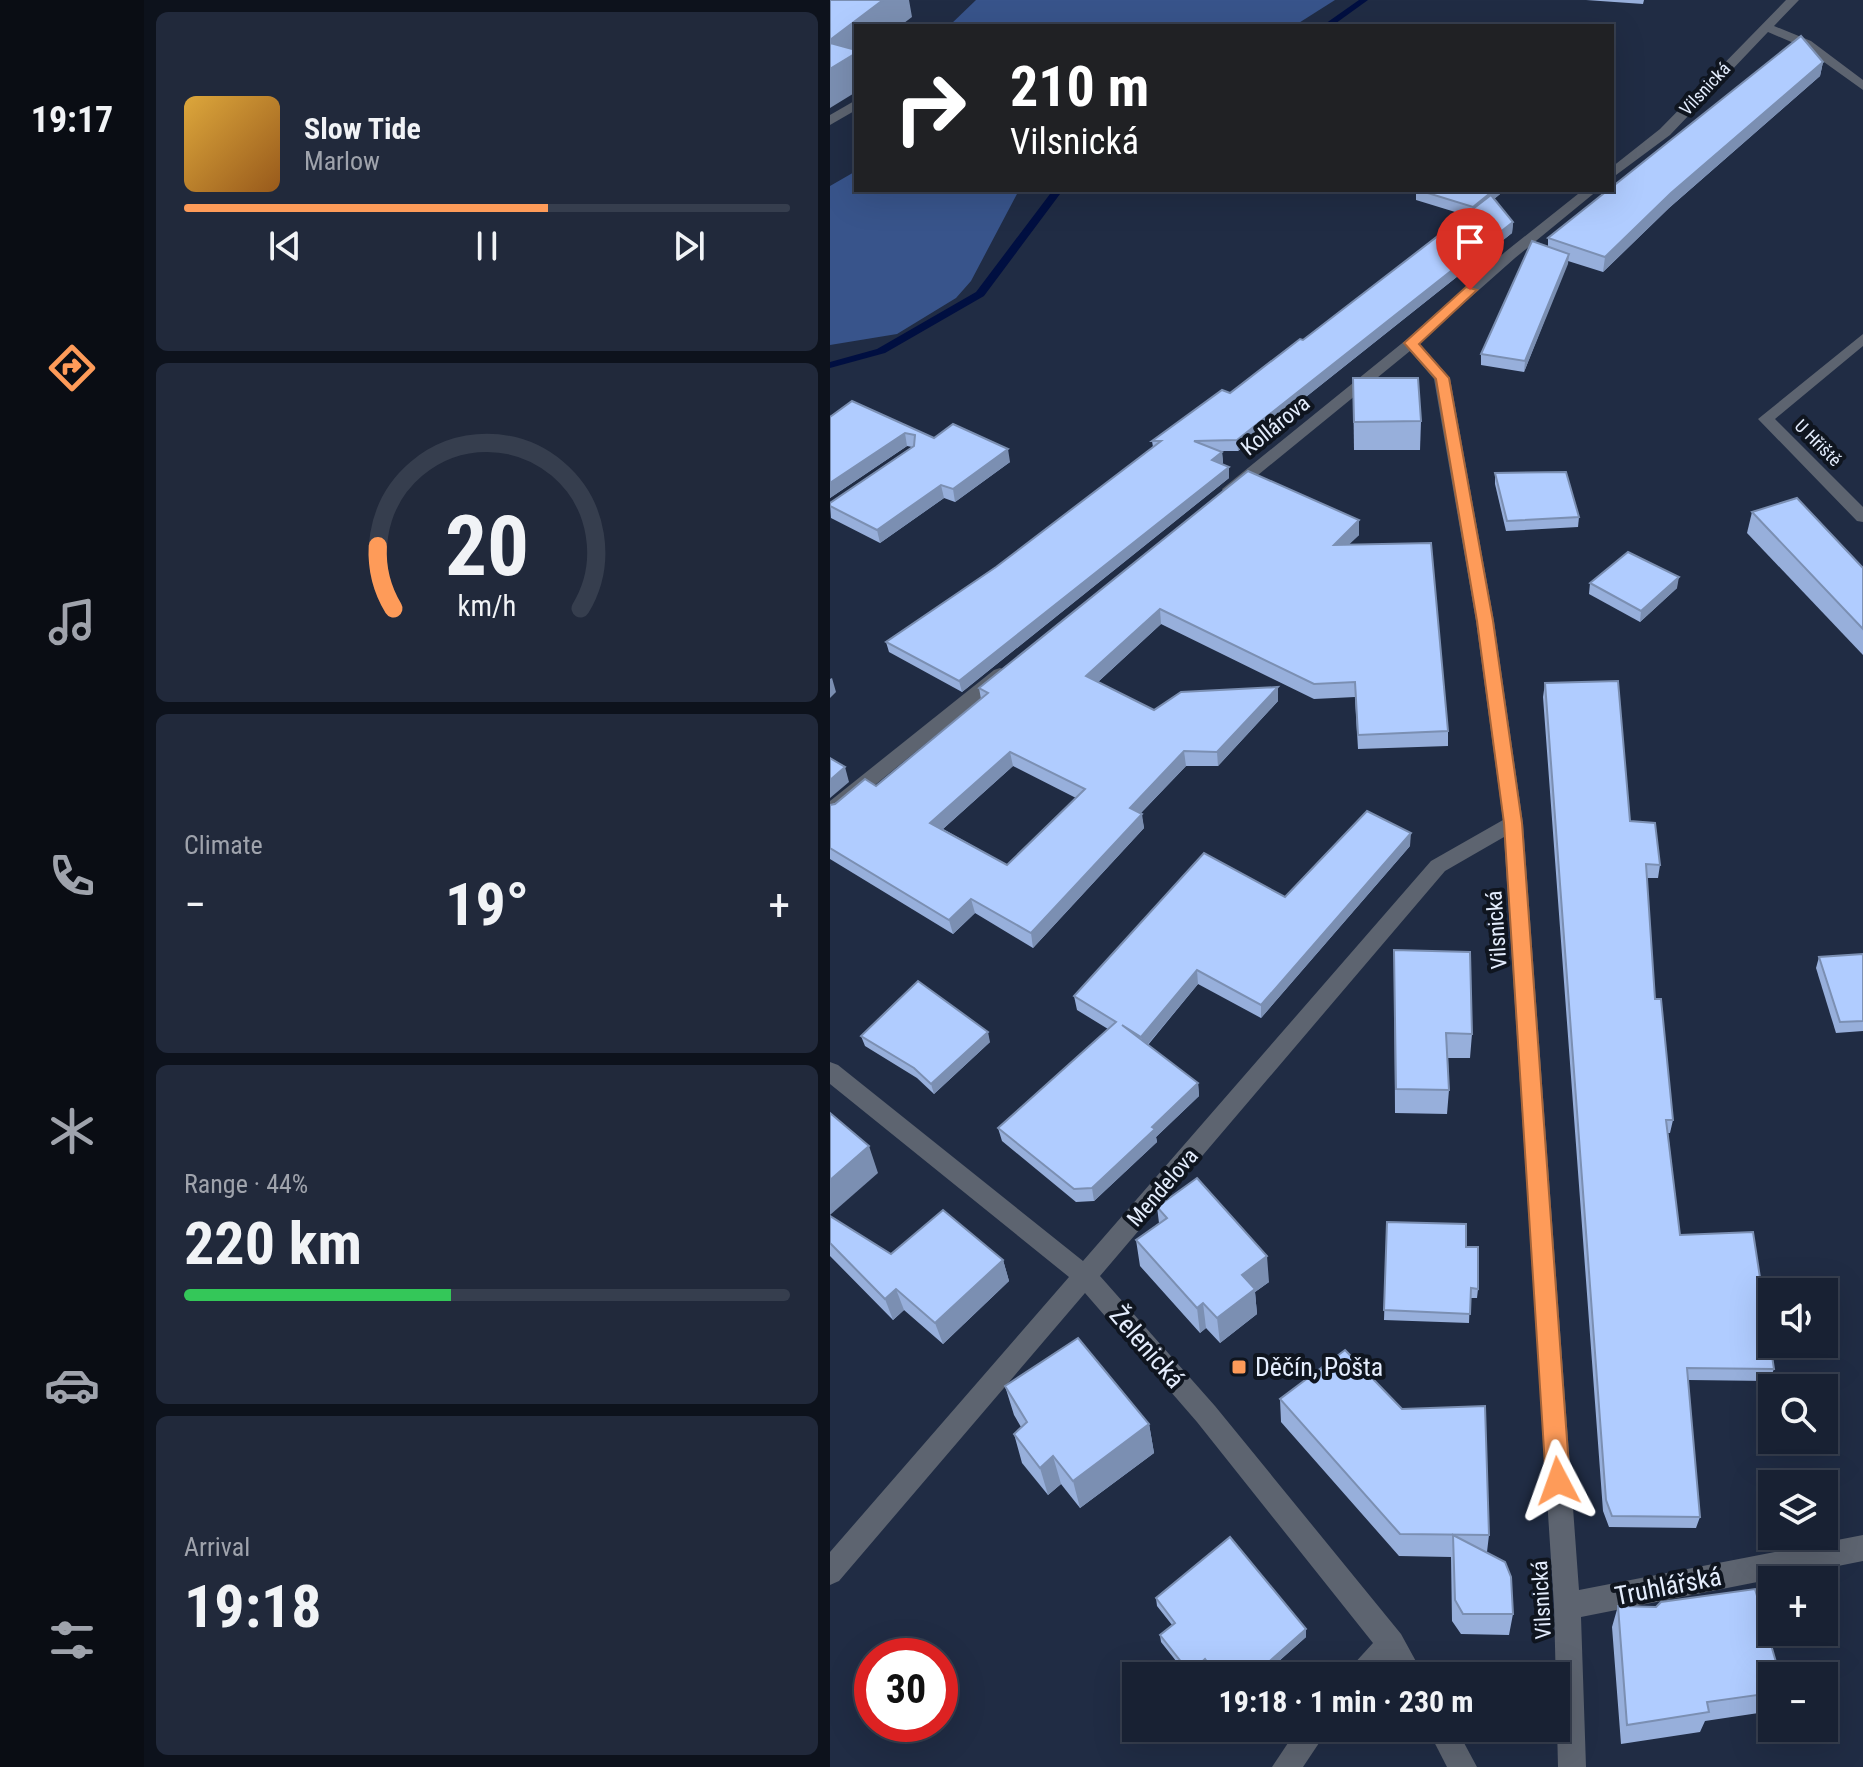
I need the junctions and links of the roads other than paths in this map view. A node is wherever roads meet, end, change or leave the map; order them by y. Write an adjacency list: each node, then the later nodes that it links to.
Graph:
1 (1793, 0): 2 (street, Vilsnická)
2 (1767, 27): 3 (street); 6 (street, Vilsnická)
3 (1863, 86)
4 (854, 105): 5 (street)
5 (830, 121)
6 (1614, 172)
7 (1589, 192): 9 (street)
8 (1863, 338): 11 (street, U Hřiště)
9 (1411, 343): 10 (street, Kollárova); 14 (street, Vilsnická)
10 (1213, 503)
11 (1863, 517)
12 (1015, 662): 13 (street)
13 (830, 811)
14 (1513, 823): 16 (street, Mendelova); 19 (street, Vilsnická)
15 (830, 1071): 16 (street, Želenická)
16 (1085, 1276): 18 (street, Mendelova); 20 (street, Želenická)
17 (1863, 1548): 19 (street, Truhlářská)
18 (830, 1572)
19 (1567, 1606): 27 (street, Vilsnická)
20 (1391, 1644): 21 (street); 22 (street, Želenická)
21 (1375, 1662)
22 (1402, 1662)
23 (1305, 1742): 25 (street)
24 (1449, 1742): 26 (street)
25 (1286, 1767)
26 (1463, 1767)
27 (1572, 1767)

